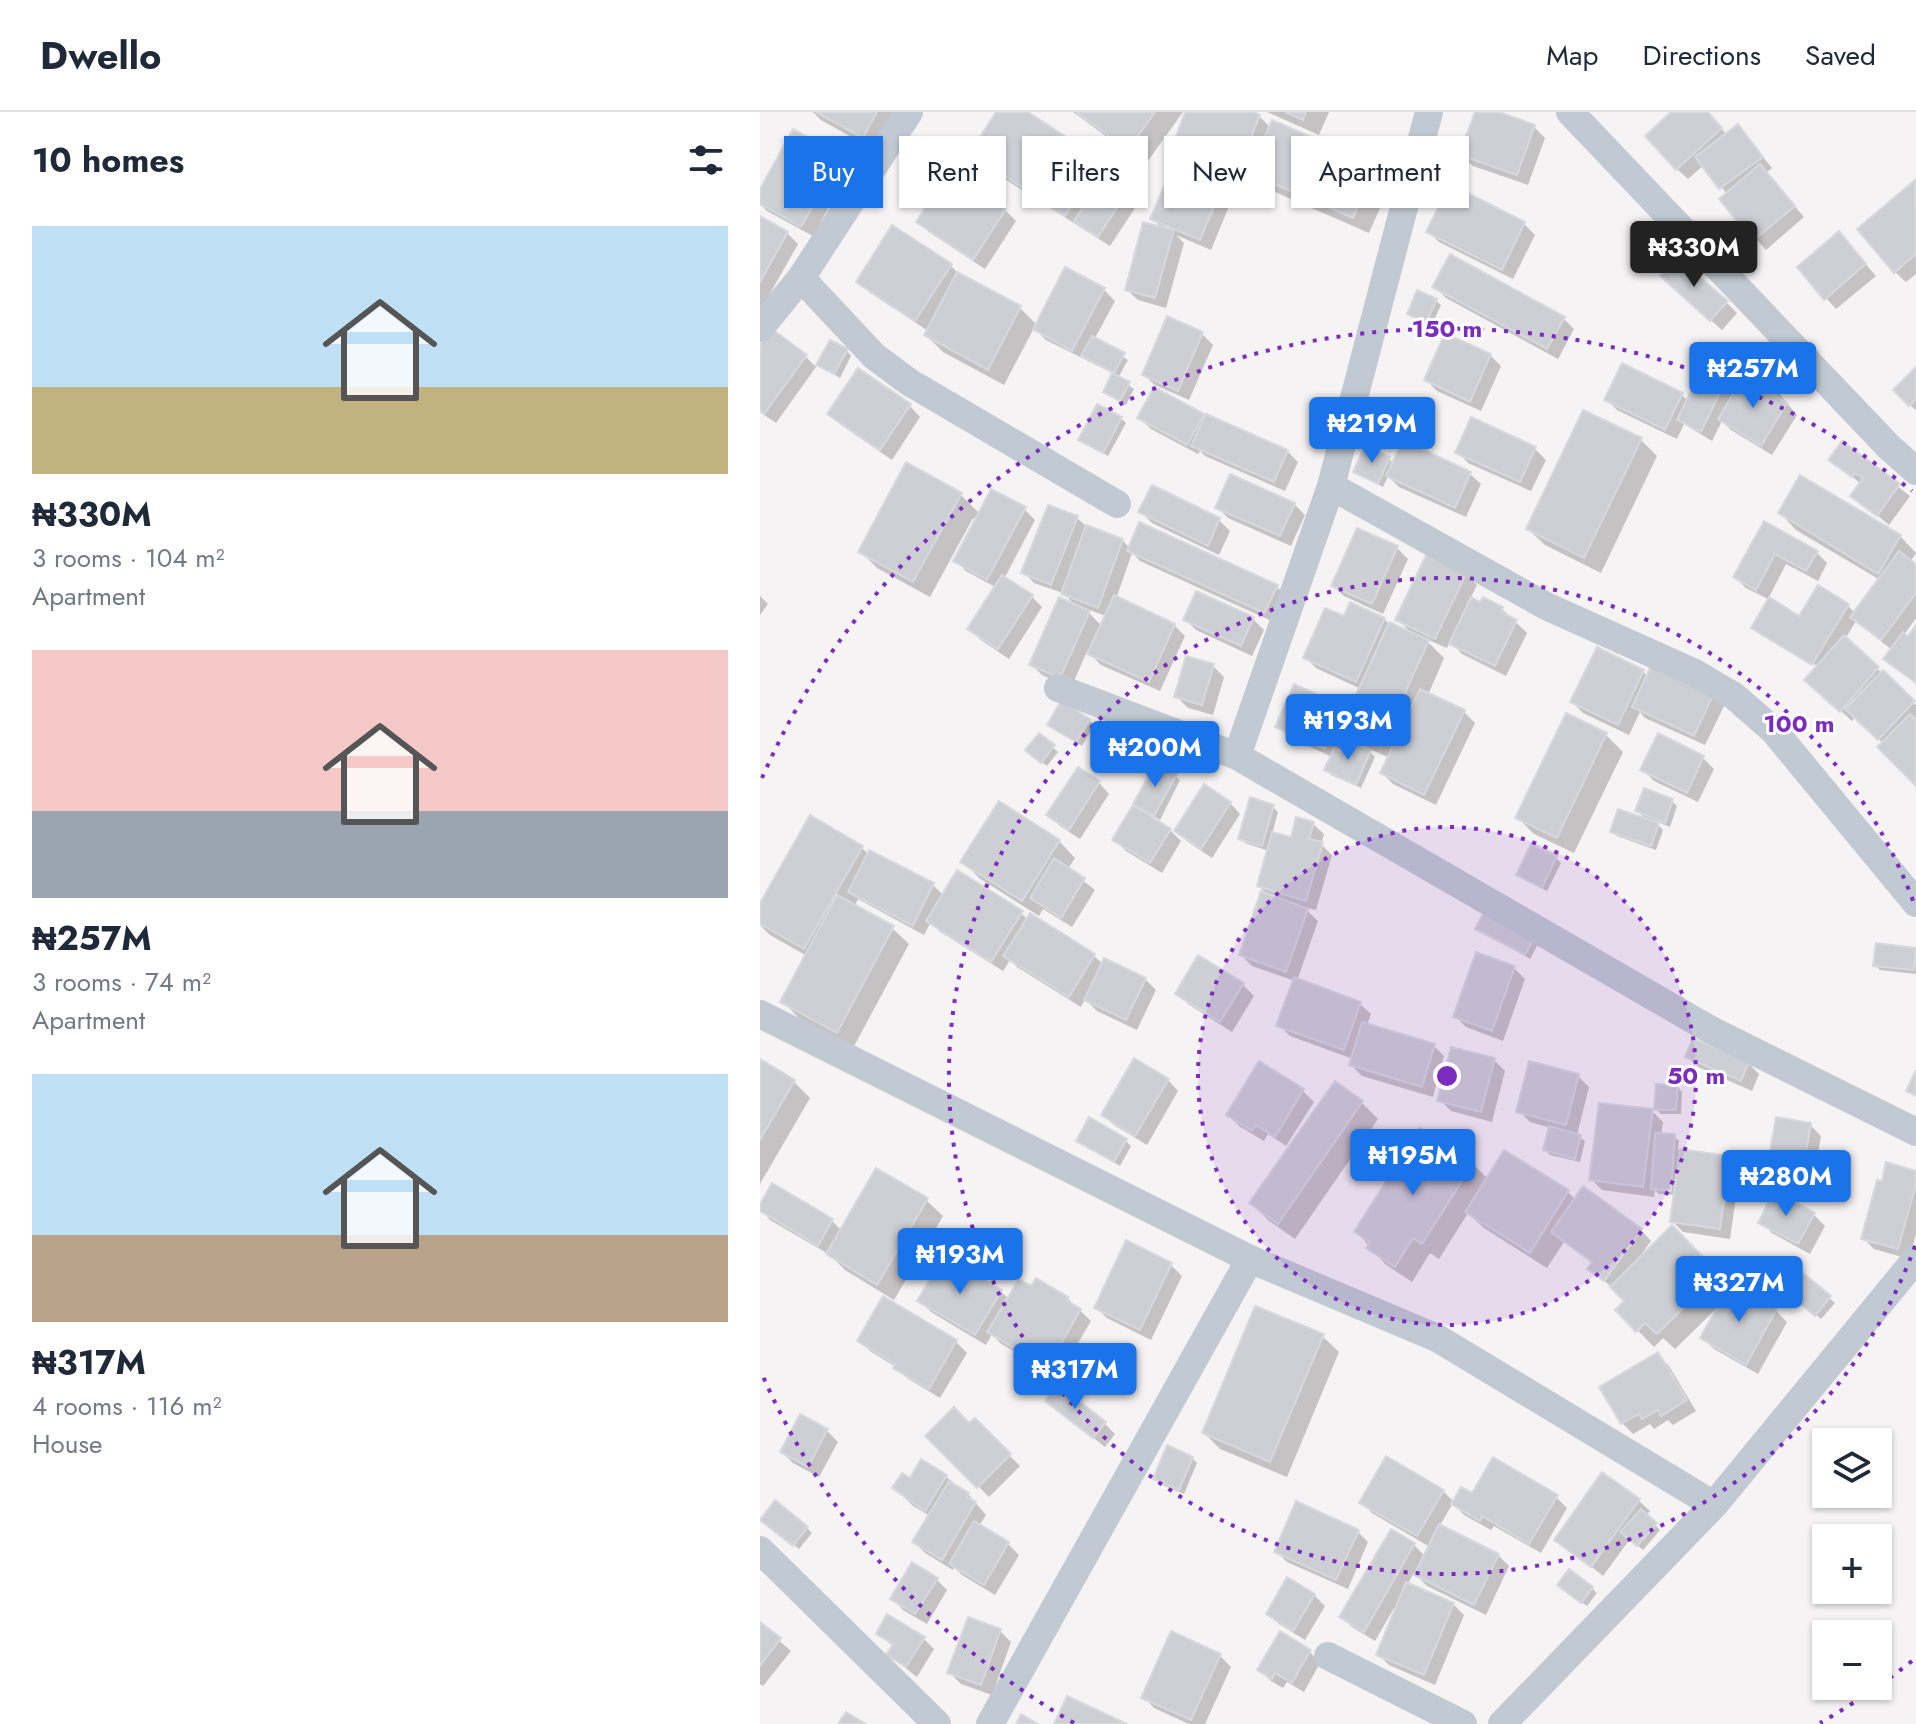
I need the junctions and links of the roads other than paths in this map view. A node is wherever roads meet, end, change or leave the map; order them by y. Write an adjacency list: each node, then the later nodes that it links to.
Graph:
1 (909, 112): 4 (street)
2 (1429, 112): 7 (street)
3 (1570, 112): 6 (street)
4 (801, 278): 5 (street); 8 (street)
5 (760, 328)
6 (1916, 471)
7 (1331, 486): 10 (street); 11 (street)
8 (1117, 504)
9 (1058, 688): 10 (street)
10 (1237, 756): 13 (street)
11 (1916, 903)
12 (760, 1014): 14 (street)
13 (1916, 1132)
14 (1250, 1259): 16 (street); 20 (street)
15 (1916, 1259): 16 (street)
16 (1714, 1505): 22 (street)
17 (760, 1550): 19 (street)
18 (1328, 1656): 21 (street)
19 (937, 1724)
20 (990, 1724)
21 (1463, 1724)
22 (1502, 1724)

